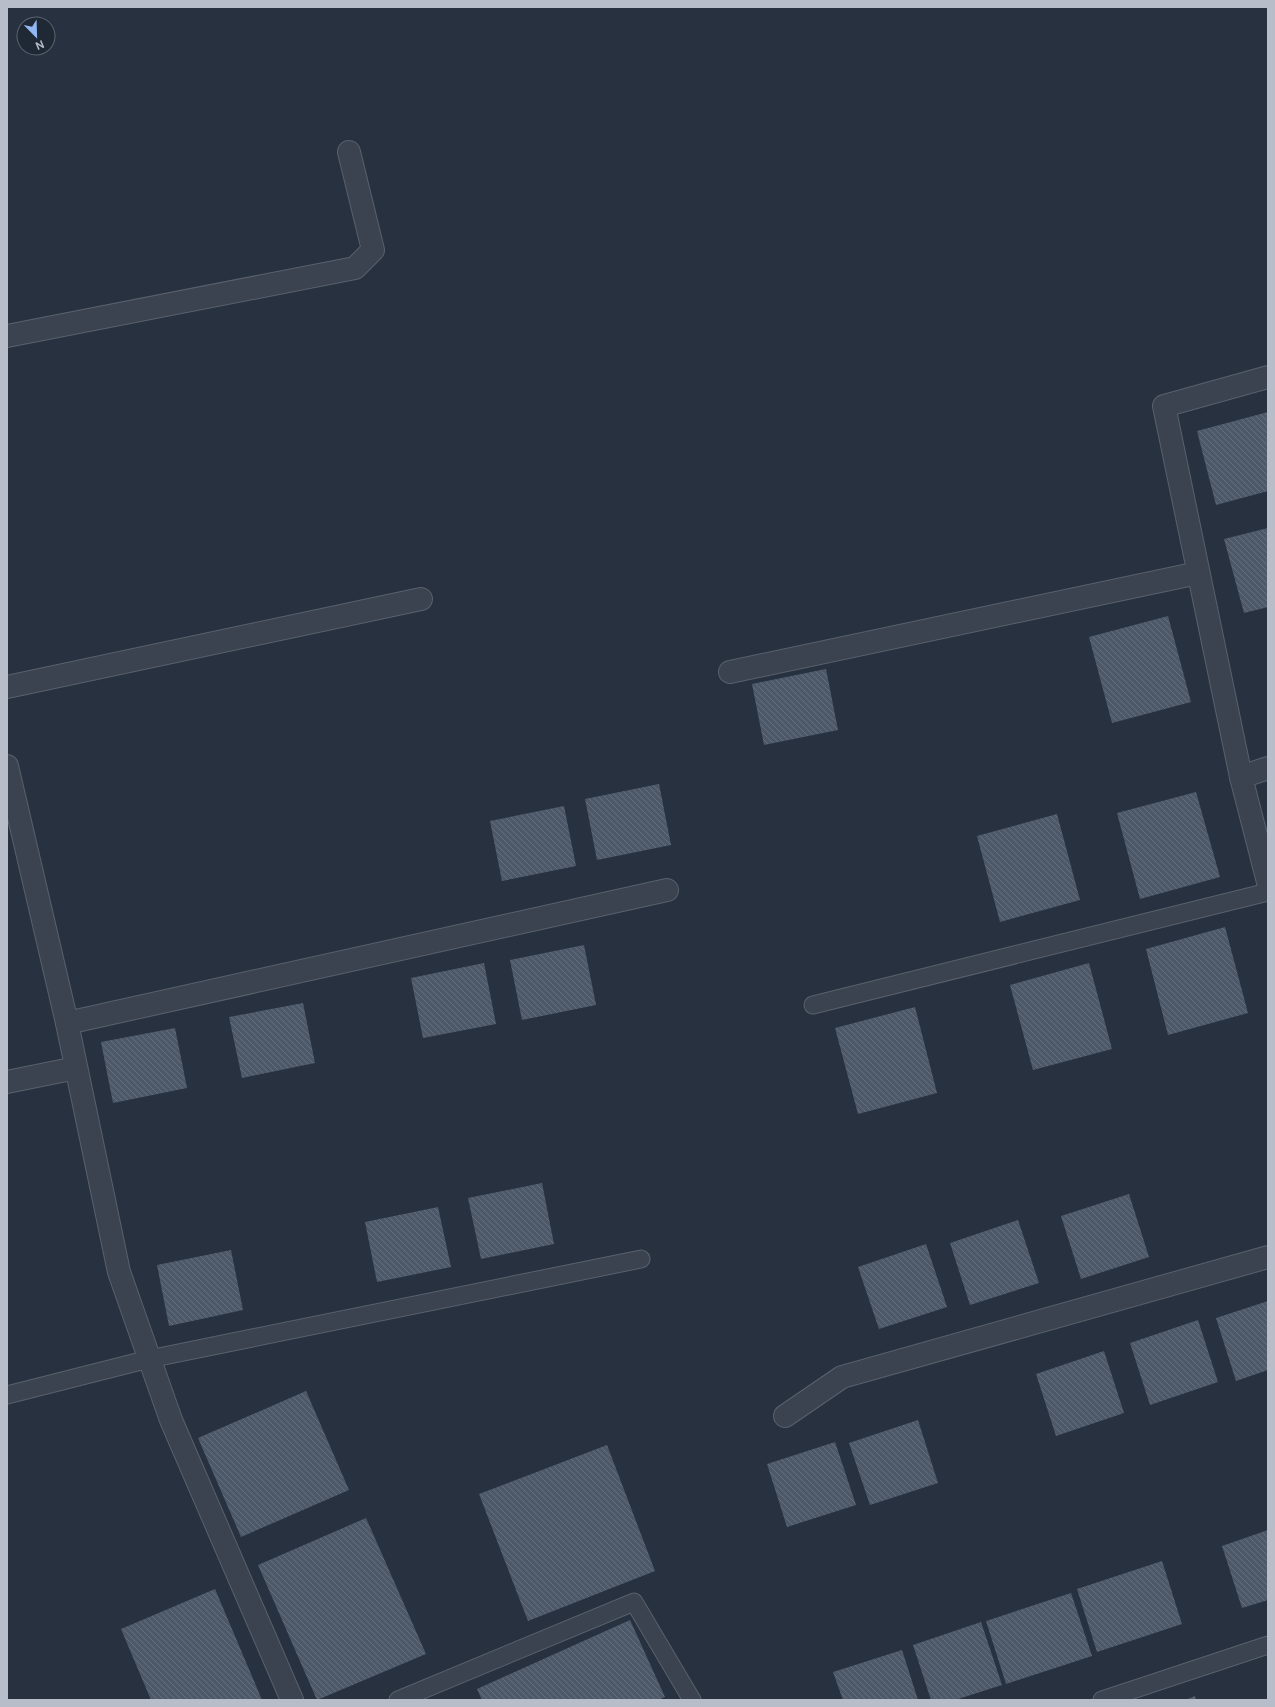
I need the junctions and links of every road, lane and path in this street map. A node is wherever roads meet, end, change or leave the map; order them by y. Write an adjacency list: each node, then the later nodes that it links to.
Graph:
1 (349, 152): 2 (street)
2 (7, 336)
3 (1268, 377): 4 (street)
4 (1198, 573): 6 (street); 10 (street)
5 (421, 599): 7 (street)
6 (730, 672)
7 (7, 687)
8 (7, 766): 15 (street)
9 (1268, 768): 10 (street)
10 (1241, 777): 11 (street)
11 (1268, 882)
12 (667, 890): 15 (street)
13 (1268, 892): 14 (lane)
14 (813, 1005)
15 (67, 1023): 16 (street)
16 (76, 1068): 17 (street); 20 (street)
17 (7, 1082)
18 (1268, 1256): 22 (street)
19 (641, 1259): 20 (lane)
20 (149, 1359): 21 (lane); 24 (street)
21 (7, 1395)
22 (785, 1416)
23 (1268, 1645): 27 (lane)
24 (292, 1700)
25 (398, 1700): 26 (lane)
26 (692, 1700)
27 (1102, 1700)

